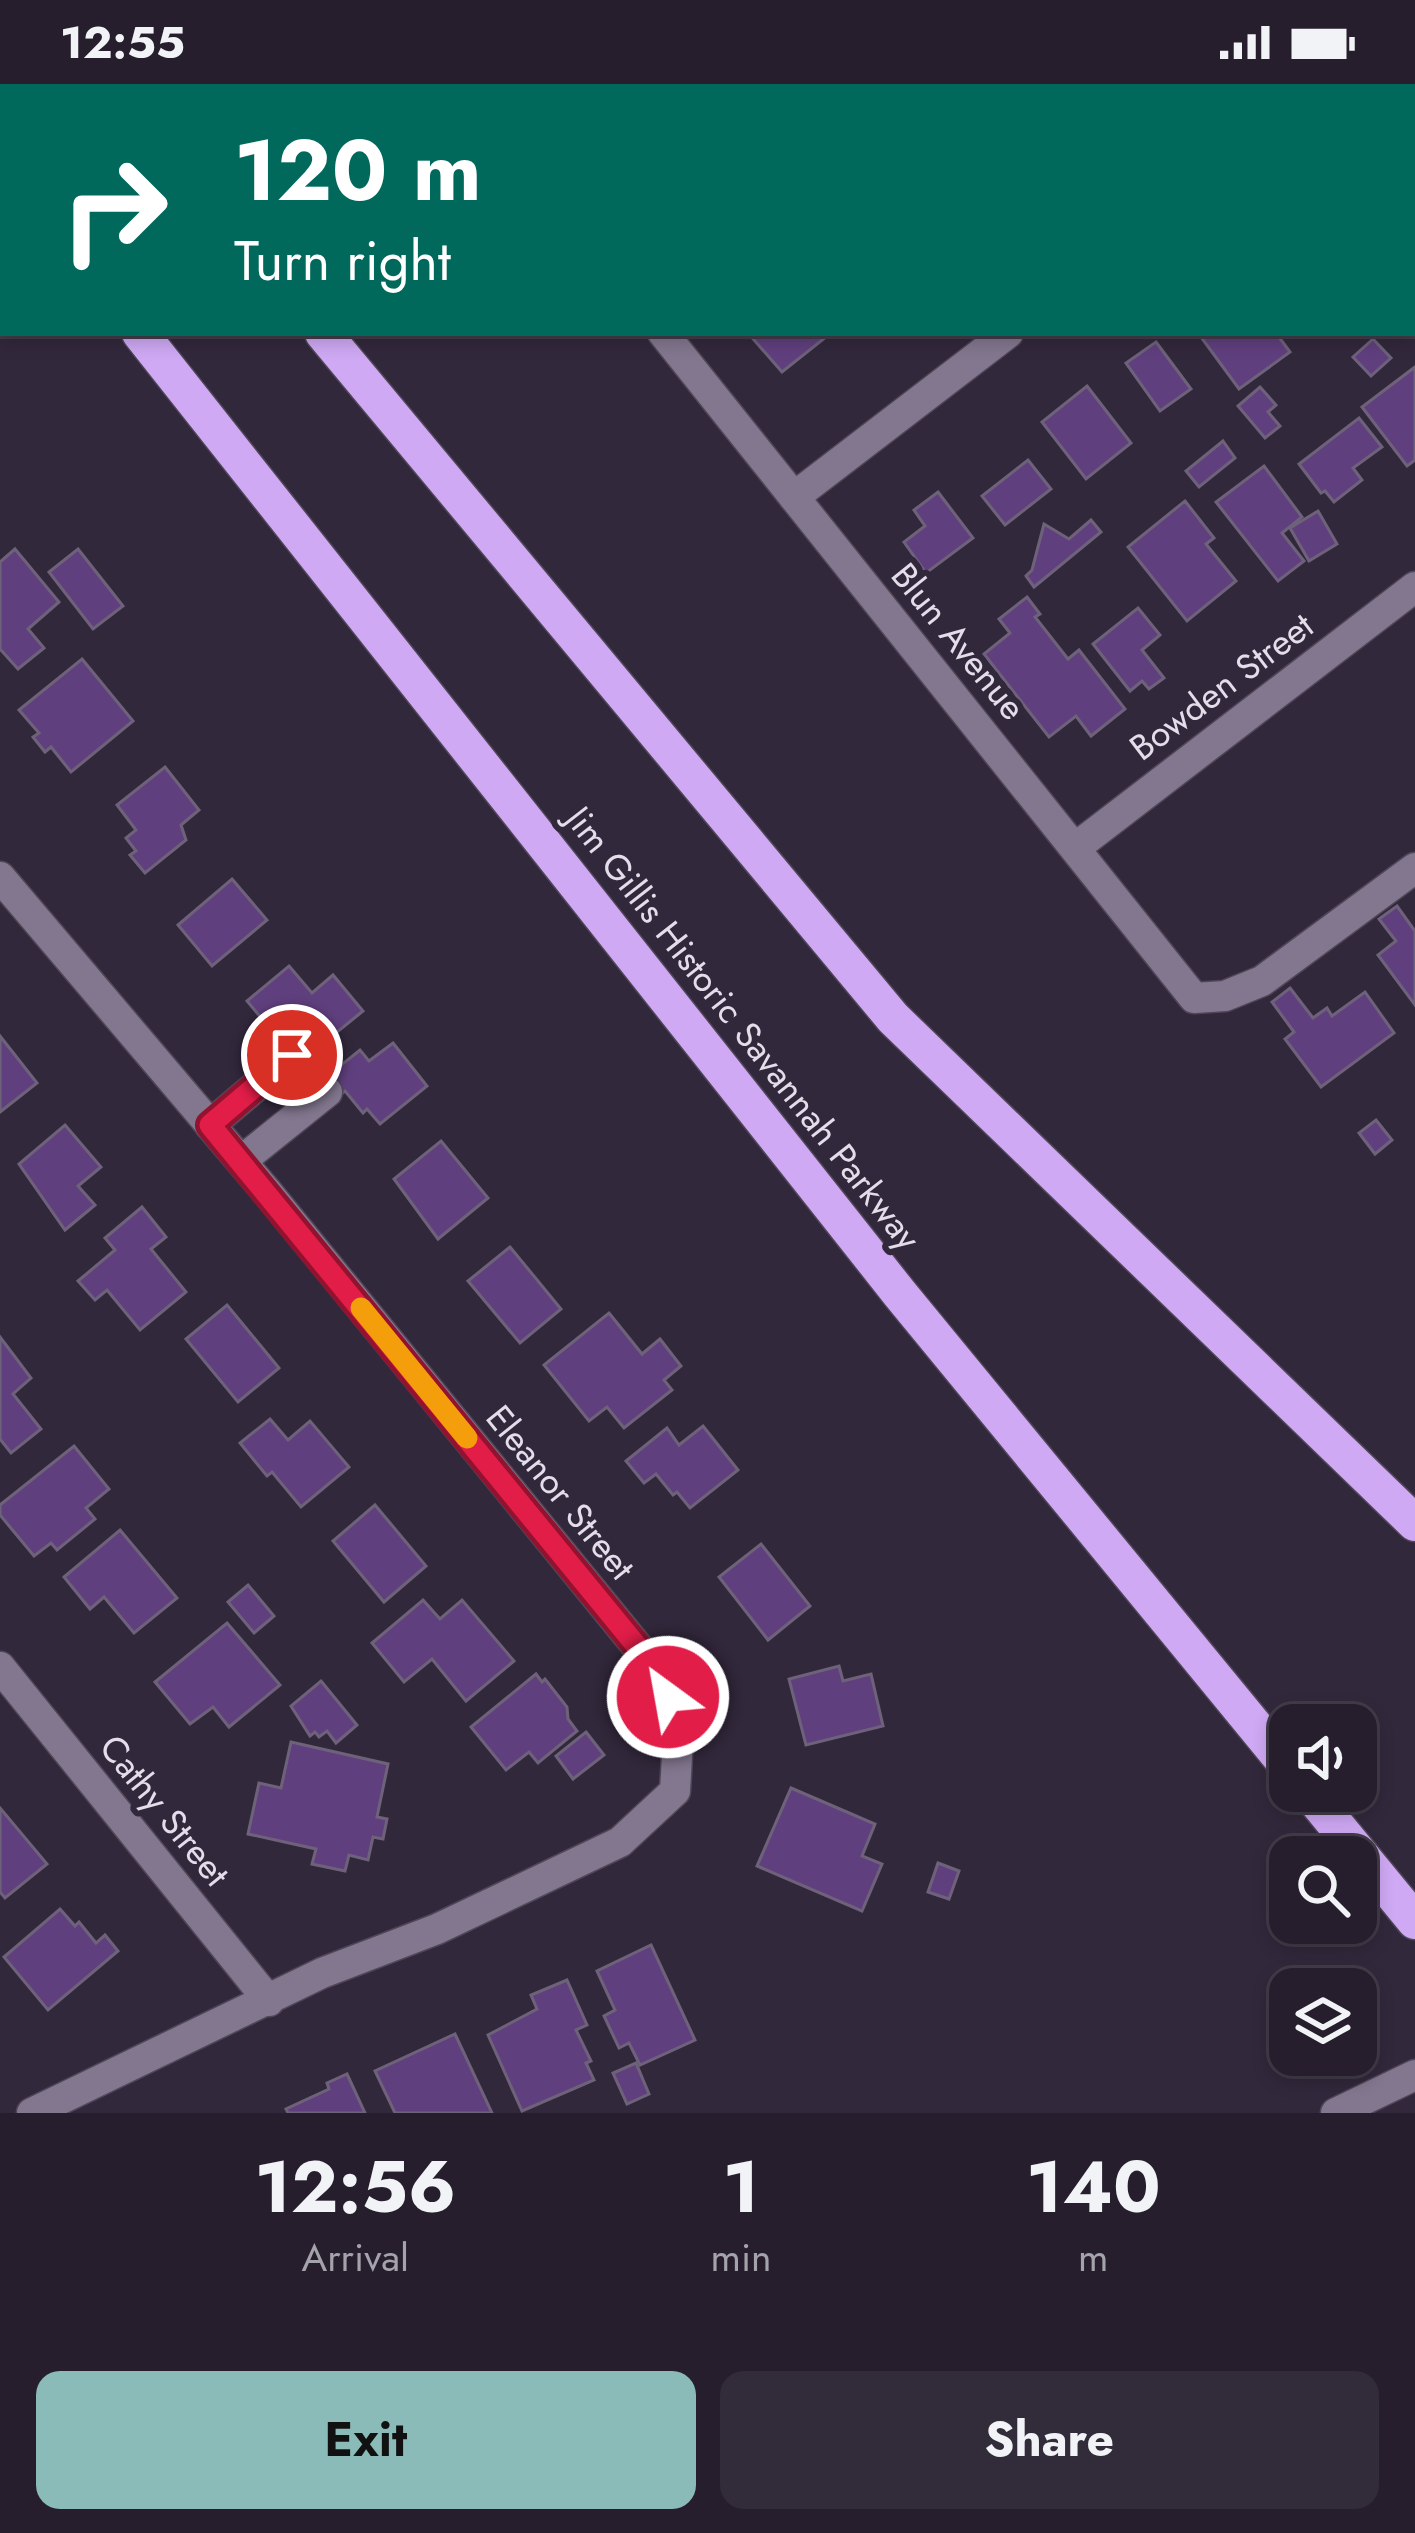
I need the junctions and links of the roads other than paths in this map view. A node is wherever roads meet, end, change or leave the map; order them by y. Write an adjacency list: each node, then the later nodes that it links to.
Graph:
1 (142, 336): 16 (highway, Jim Gillis Historic Savannah Parkway)
2 (325, 336): 14 (highway)
3 (665, 336): 5 (street, Blun Avenue)
4 (1004, 336): 5 (street)
5 (794, 497): 7 (street, Blun Avenue)
6 (1415, 587): 7 (street, Bowden Street)
7 (1075, 848): 8 (street, Blun Avenue)
8 (1415, 868)
9 (0, 877): 12 (street, Eleanor Street)
10 (292, 1055): 12 (street)
11 (327, 1092): 13 (street)
12 (210, 1125): 13 (street, Eleanor Street)
13 (241, 1161): 19 (street, Eleanor Street)
14 (1415, 1523)
15 (0, 1667): 19 (street, Cathy Street)
16 (1269, 1743)
17 (1325, 1812): 18 (highway)
18 (1415, 1922)
19 (269, 2002): 21 (street, Eleanor Street)
20 (1415, 2075): 22 (street)
21 (32, 2113)
22 (1336, 2113)

